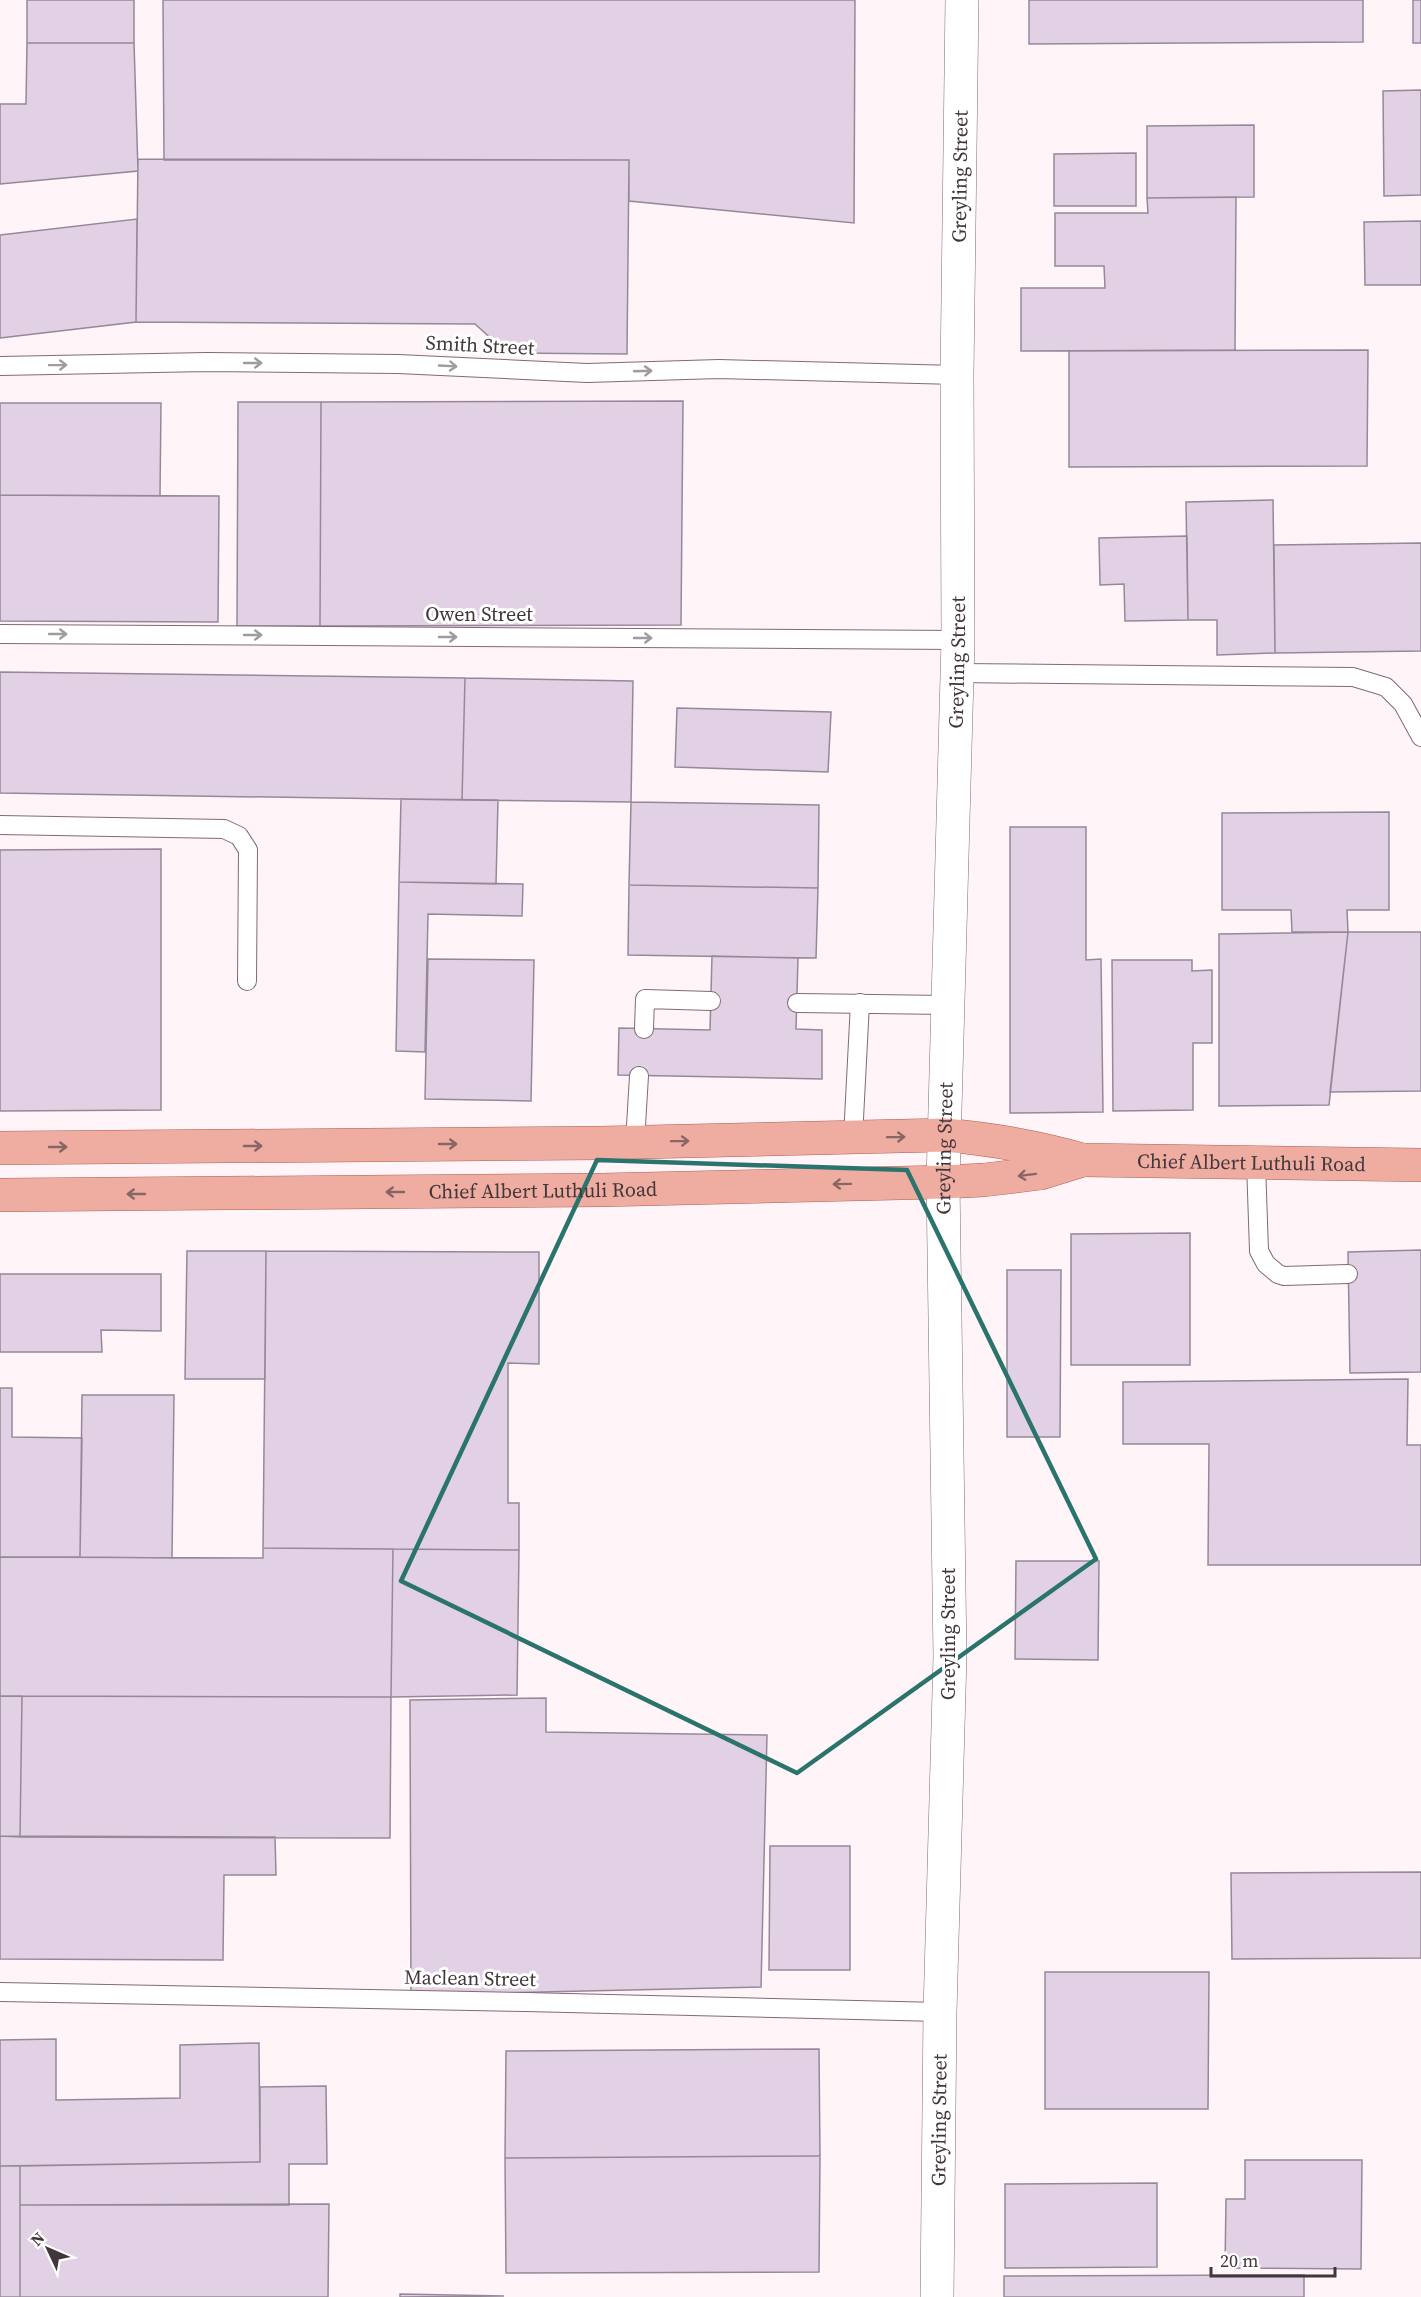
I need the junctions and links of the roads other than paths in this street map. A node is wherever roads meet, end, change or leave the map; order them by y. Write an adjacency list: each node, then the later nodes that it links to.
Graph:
1 (962, 0): 3 (street, Greyling Street)
2 (0, 366): 3 (lane, Smith Street, one-way to 3)
3 (957, 375): 5 (street, Greyling Street)
4 (0, 634): 5 (lane, Owen Street, one-way to 5)
5 (958, 640): 6 (street, Greyling Street)
6 (956, 673): 7 (lane); 13 (street, Greyling Street)
7 (1421, 737)
8 (0, 825): 9 (lane)
9 (247, 981)
10 (711, 1001): 14 (lane)
11 (797, 1003): 12 (lane)
12 (860, 1004): 13 (lane); 17 (lane)
13 (948, 1005): 16 (street, Greyling Street)
14 (644, 1029)
15 (639, 1076): 18 (lane)
16 (944, 1135): 17 (main road, Chief Albert Luthuli Road, one-way to 16); 20 (main road, Chief Albert Luthuli Road); 23 (street, Greyling Street)
17 (853, 1138): 18 (main road, Chief Albert Luthuli Road, one-way to 17)
18 (635, 1142): 19 (main road, Chief Albert Luthuli Road, one-way to 18)
19 (0, 1148)
20 (1083, 1160): 21 (main road, Chief Albert Luthuli Road); 23 (main road, Chief Albert Luthuli Road, one-way to 23)
21 (1256, 1163): 22 (main road, Chief Albert Luthuli Road); 25 (lane)
22 (1421, 1165)
23 (943, 1182): 24 (main road, Chief Albert Luthuli Road, one-way to 24); 27 (street, Greyling Street)
24 (0, 1195)
25 (1348, 1274)
26 (0, 1992): 27 (lane, Maclean Street)
27 (940, 2012): 28 (street, Greyling Street)
28 (937, 2297)

